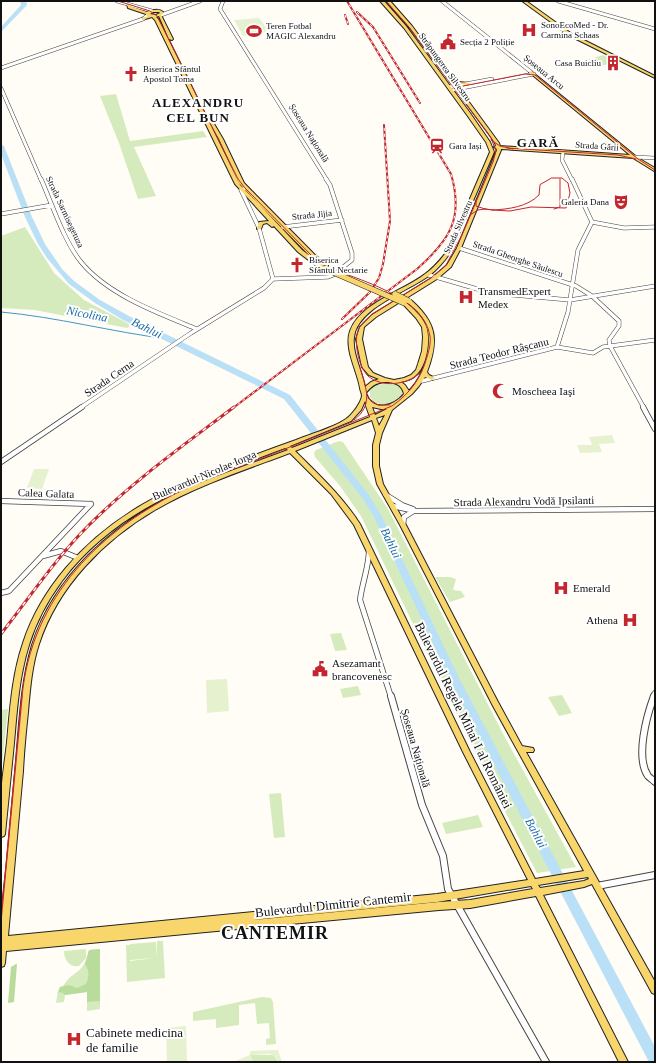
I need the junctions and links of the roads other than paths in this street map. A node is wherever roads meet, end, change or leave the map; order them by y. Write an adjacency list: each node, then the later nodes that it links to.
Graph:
1 (117, 1): 10 (street)
2 (196, 1): 12 (street)
3 (200, 1): 12 (street)
4 (382, 1): 23 (main road, Străpungerea Silvestru)
5 (388, 1): 20 (main road, Străpungerea Silvestru)
6 (442, 1): 18 (street, Șoseaua Arcu)
7 (524, 1): 19 (main road)
8 (558, 1): 16 (street)
9 (222, 2): 39 (street, Șoseaua Națională)
10 (128, 5): 11 (street); 13 (main road)
11 (152, 11): 12 (main road); 13 (main road)
12 (160, 14): 14 (main road); 36 (main road)
13 (146, 16): 14 (main road); 15 (main road); 17 (street)
14 (153, 16): 15 (main road)
15 (157, 20): 36 (main road)
16 (655, 29)
17 (1, 68)
18 (533, 73): 21 (street); 24 (street); 27 (main road, Șoseaua Arcu)
19 (655, 77)
20 (451, 80): 21 (main road); 24 (main road, Străpungerea Silvestru)
21 (468, 84): 24 (street)
22 (1, 88): 37 (street, Strada Sarmisegetuza)
23 (450, 88): 24 (street); 26 (main road, Străpungerea Silvestru)
24 (456, 88): 25 (main road, Străpungerea Silvestru)
25 (495, 139): 28 (main road); 29 (main road, Străpungerea Silvestru)
26 (490, 147): 29 (main road); 48 (main road, Strada Silvestru)
27 (624, 148): 31 (main road); 32 (main road, Șoseaua Arcu)
28 (521, 149): 29 (main road); 30 (main road, Strada Gării)
29 (499, 150): 47 (main road, Strada Silvestru)
30 (563, 152): 31 (main road, Strada Gării); 40 (street)
31 (613, 155): 32 (main road, Strada Gării); 34 (main road)
32 (635, 157): 33 (street, Strada Gării); 34 (main road, Șoseaua Arcu)
33 (655, 158)
34 (645, 164): 35 (main road)
35 (655, 170)
36 (243, 189): 42 (main road); 44 (street); 46 (main road)
37 (52, 205): 38 (street); 55 (street, Strada Sarmisegetuza)
38 (1, 214)
39 (342, 220): 41 (street, Strada Jijia); 50 (street, Șoseaua Națională)
40 (592, 222): 43 (street); 51 (street)
41 (294, 225): 42 (street, Strada Jijia); 45 (street)
42 (283, 226): 45 (main road)
43 (655, 227)
44 (258, 228): 46 (main road); 50 (street)
45 (289, 232): 59 (main road, bridge)
46 (282, 233): 61 (main road, bridge)
47 (459, 248): 49 (main road, Strada Silvestru); 51 (street, Strada Gheorghe Săulescu)
48 (429, 275): 49 (street); 63 (main road, Strada Silvestru)
49 (435, 278): 54 (street); 61 (main road, Strada Silvestru)
50 (273, 279): 55 (street, Strada Cerna)
51 (572, 285): 53 (street, Strada Gheorghe Săulescu); 54 (street)
52 (655, 286): 53 (street)
53 (592, 296): 54 (street); 57 (street, Strada Gheorghe Săulescu)
54 (570, 300): 58 (street)
55 (197, 329): 75 (street, Strada Cerna)
56 (655, 340): 57 (street)
57 (610, 346): 58 (street, Strada Teodor Râșcanu); 72 (street)
58 (557, 348): 60 (street, Strada Teodor Râșcanu)
59 (424, 372): 60 (main road); 62 (main road)
60 (432, 378): 62 (street, Strada Teodor Râșcanu)
61 (389, 380): 63 (main road); 64 (main road)
62 (422, 381): 64 (main road)
63 (364, 394): 65 (main road); 71 (main road)
64 (405, 398): 66 (main road)
65 (369, 402): 66 (main road); 68 (main road)
66 (396, 405): 67 (main road)
67 (390, 409): 68 (main road); 73 (main road)
68 (373, 417): 69 (main road); 70 (main road)
69 (362, 422): 70 (main road); 71 (main road)
70 (376, 425): 73 (main road)
71 (335, 429): 74 (main road, Bulevardul Nicolae Iorga)
72 (655, 429)
73 (379, 433): 76 (main road)
74 (289, 447): 84 (main road); 86 (main road, Bulevardul Nicolae Iorga); 100 (main road, Bulevardul Nicolae Iorga)
75 (1, 462)
76 (386, 494): 78 (main road); 81 (street)
77 (1, 501): 83 (street, Calea Galata)
78 (393, 506): 80 (street, Strada Alexandru Vodă Ipsilanti); 82 (main road)
79 (655, 509): 81 (street, Strada Alexandru Vodă Ipsilanti)
80 (415, 511): 81 (street, Strada Alexandru Vodă Ipsilanti); 82 (street)
81 (420, 511)
82 (404, 525): 90 (main road)
83 (61, 536): 85 (street); 87 (street)
84 (369, 549): 96 (main road, Bulevardul Regele Mihai I al României); 98 (street, Șoseaua Națională)
85 (61, 551): 86 (street); 87 (street)
86 (78, 558): 93 (main road, Bulevardul Nicolae Iorga)
87 (38, 562): 88 (street)
88 (1, 593)
89 (655, 693): 92 (street)
90 (520, 749): 91 (main road); 95 (main road)
91 (530, 750)
92 (655, 782)
93 (1, 834)
94 (655, 875): 95 (street)
95 (593, 880): 96 (main road, Bulevardul Dimitrie Cantemir); 97 (main road, Bulevardul Dimitrie Cantemir); 102 (main road)
96 (532, 883): 97 (main road, Bulevardul Regele Mihai I al României); 98 (main road, Bulevardul Dimitrie Cantemir)
97 (537, 892): 99 (main road, Bulevardul Dimitrie Cantemir); 104 (main road, Bulevardul Regele Mihai I al României)
98 (451, 896): 99 (street, Șoseaua Națională); 100 (main road, Bulevardul Dimitrie Cantemir)
99 (456, 905): 100 (main road, Bulevardul Dimitrie Cantemir); 103 (street, Șoseaua Națională)
100 (2, 944): 101 (main road, Bulevardul Nicolae Iorga)
101 (1, 963)
102 (655, 990)
103 (546, 1062)
104 (624, 1062)

